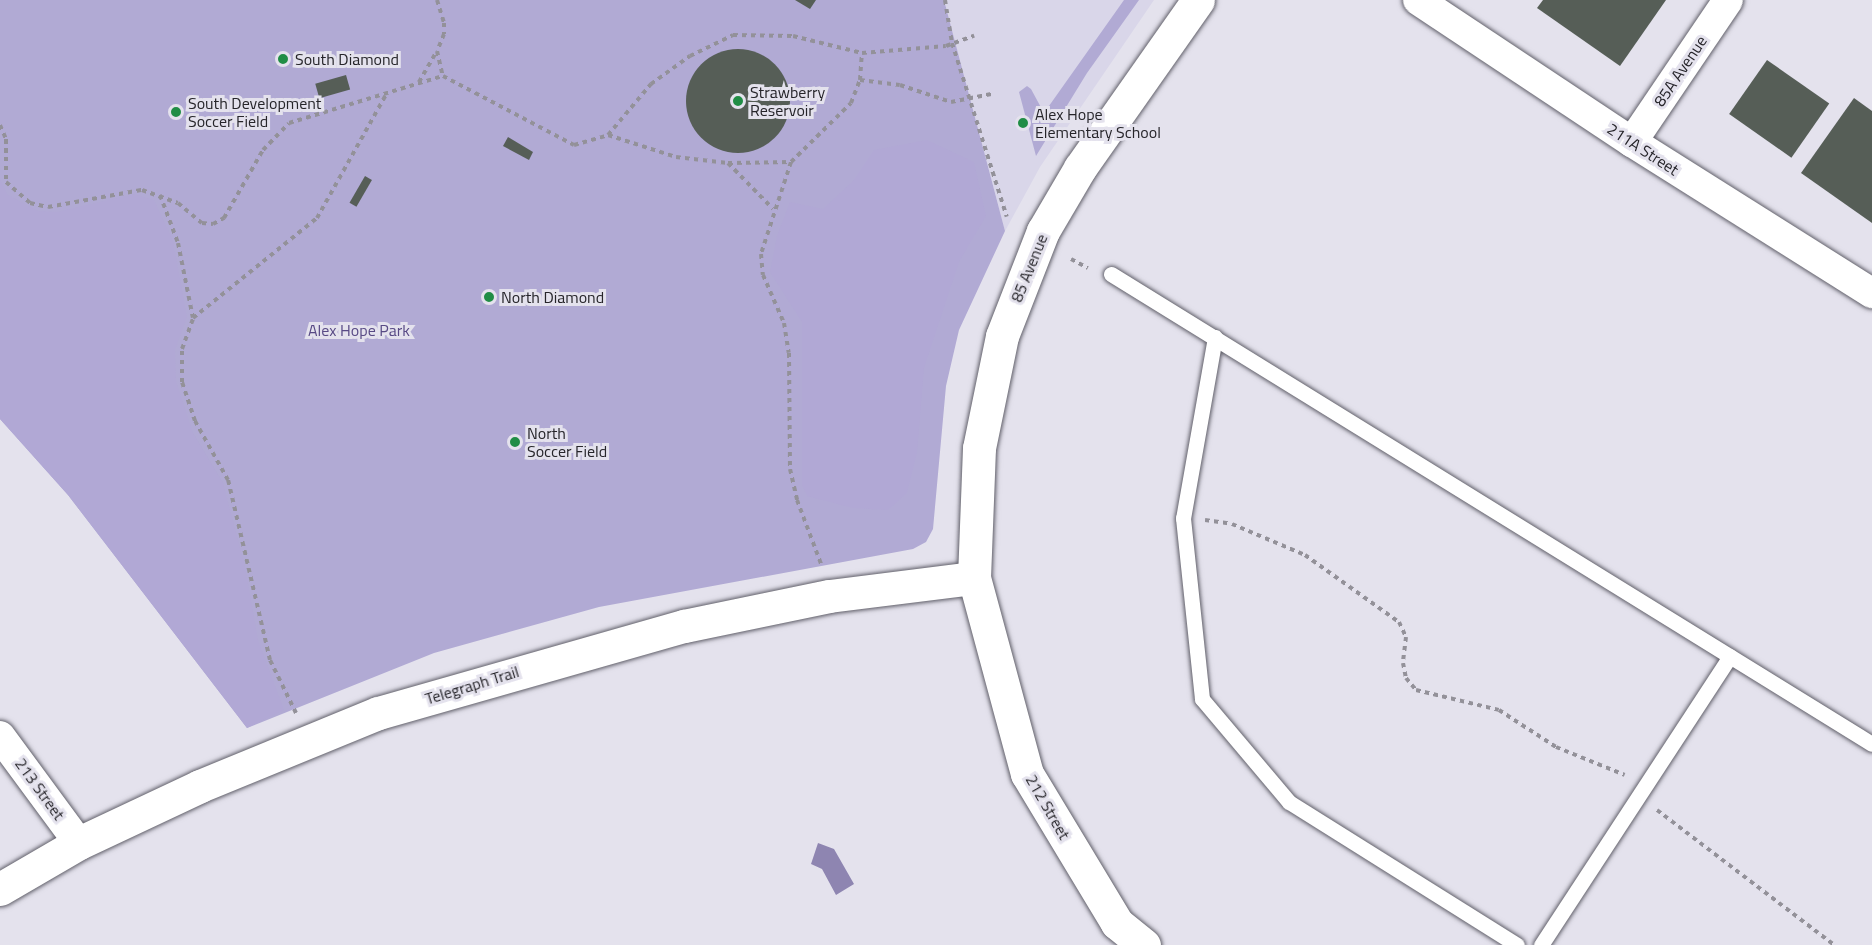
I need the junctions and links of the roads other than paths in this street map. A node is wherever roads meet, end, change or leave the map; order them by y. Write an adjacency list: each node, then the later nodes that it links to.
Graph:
1 (1198, 0): 8 (street, 85 Avenue)
2 (1418, 0): 4 (street, 211A Street)
3 (1728, 0): 4 (street, 85A Avenue)
4 (1632, 142): 6 (street, 211A Street)
5 (1111, 274): 7 (lane)
6 (1872, 293)
7 (1215, 337): 9 (lane); 15 (lane)
8 (974, 578): 12 (street, Telegraph Trail); 14 (street, 212 Street)
9 (1730, 656): 11 (lane); 16 (lane)
10 (0, 736): 12 (street, 213 Street)
11 (1872, 744)
12 (79, 843): 13 (street, Telegraph Trail)
13 (0, 889)
14 (1144, 945)
15 (1518, 945)
16 (1541, 945)

